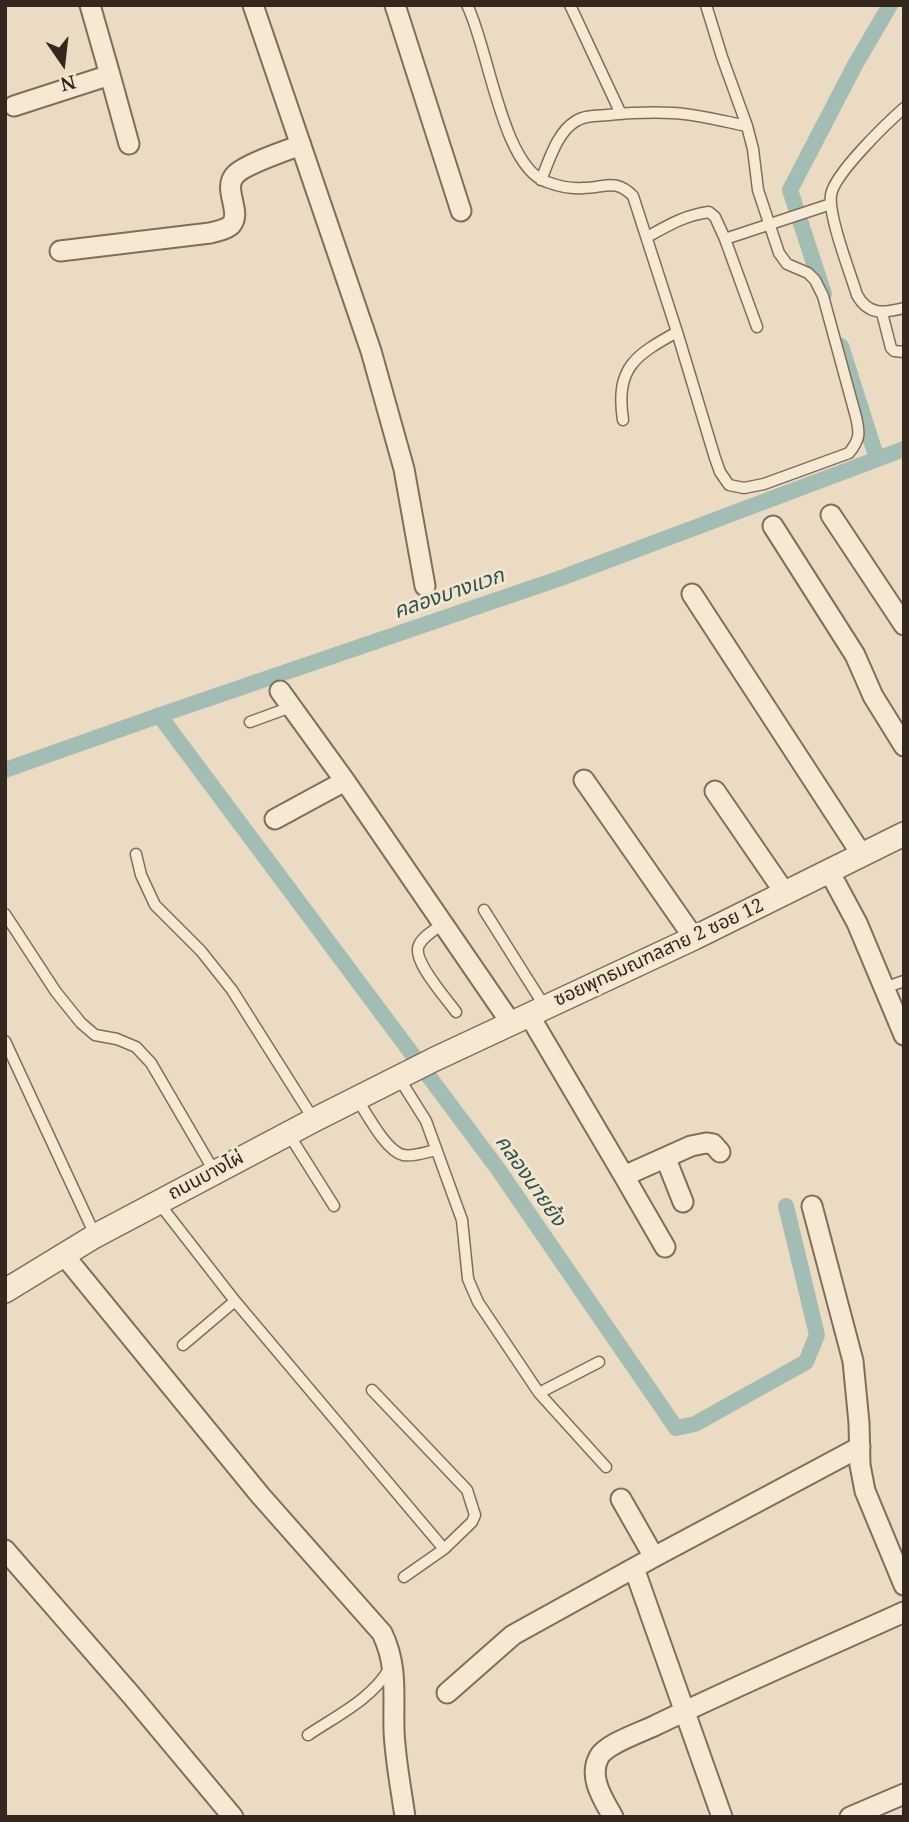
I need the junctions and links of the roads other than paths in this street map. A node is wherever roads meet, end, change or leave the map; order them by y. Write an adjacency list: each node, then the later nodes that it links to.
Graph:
1 (90, 5): 7 (street)
2 (253, 5): 13 (street)
3 (395, 5): 16 (street)
4 (467, 5): 14 (lane)
5 (570, 5): 10 (lane)
6 (706, 5): 11 (lane)
7 (110, 75): 8 (street); 12 (street)
8 (14, 106)
9 (904, 108): 15 (lane)
10 (621, 114): 11 (lane); 14 (lane)
11 (747, 126): 17 (lane)
12 (129, 144)
13 (300, 145): 20 (street); 29 (street)
14 (541, 180): 18 (lane)
15 (831, 204): 17 (lane); 22 (lane)
16 (461, 211)
17 (769, 225): 19 (lane); 24 (lane)
18 (647, 237): 19 (lane); 24 (lane)
19 (725, 239): 23 (lane)
20 (60, 251)
21 (904, 308): 22 (lane)
22 (882, 313): 25 (lane)
23 (757, 327)
24 (677, 332): 26 (lane)
25 (904, 352)
26 (624, 420)
27 (831, 515): 31 (street)
28 (773, 526): 34 (street)
29 (425, 586)
30 (692, 594): 41 (street)
31 (904, 625)
32 (286, 699): 33 (lane); 36 (street)
33 (250, 722)
34 (904, 746)
35 (584, 780): 47 (street)
36 (345, 781): 38 (street); 46 (street)
37 (715, 791): 43 (street)
38 (275, 819)
39 (904, 834): 41 (street, ซอยพุทธมณฑลสาย 2 ซอย 12)
40 (136, 854): 56 (lane)
41 (863, 855): 42 (street, ซอยพุทธมณฑลสาย 2 ซอย 12)
42 (829, 871): 43 (street, ซอยพุทธมณฑลสาย 2 ซอย 12); 49 (street)
43 (785, 893): 47 (street, ซอยพุทธมณฑลสาย 2 ซอย 12)
44 (484, 910): 51 (lane)
45 (6, 919): 61 (lane)
46 (444, 923): 50 (lane); 51 (street)
47 (694, 938): 51 (street, ซอยพุทธมณฑลสาย 2 ซอย 12)
48 (904, 981): 49 (lane)
49 (884, 988): 52 (street)
50 (456, 1012)
51 (528, 1015): 54 (street, ซอยพุทธมณฑลสาย 2 ซอย 12); 62 (street)
52 (904, 1035)
53 (5, 1041): 67 (lane)
54 (406, 1074): 55 (street, ถนนบางไผ่); 58 (lane)
55 (357, 1099): 56 (street, ถนนบางไผ่); 58 (lane)
56 (314, 1121): 57 (street, ถนนบางไผ่)
57 (288, 1133): 61 (street, ถนนบางไผ่); 65 (lane)
58 (436, 1150): 75 (lane)
59 (720, 1152): 60 (street)
60 (666, 1159): 62 (street); 64 (street)
61 (214, 1172): 63 (street, ถนนบางไผ่)
62 (624, 1175): 68 (street)
63 (158, 1202): 67 (street, ถนนบางไผ่); 71 (lane)
64 (683, 1202)
65 (334, 1206)
66 (812, 1206): 76 (street)
67 (95, 1236): 69 (street, ถนนบางไผ่)
68 (665, 1247)
69 (63, 1254): 70 (street, ถนนบางไผ่); 86 (street)
70 (5, 1291)
71 (235, 1301): 72 (lane); 79 (lane)
72 (183, 1345)
73 (599, 1363): 75 (lane)
74 (372, 1390): 79 (lane)
75 (539, 1393): 77 (lane)
76 (860, 1447): 81 (street); 84 (street)
77 (606, 1467)
78 (621, 1499): 81 (street)
79 (444, 1549): 83 (lane)
80 (5, 1550): 91 (street)
81 (654, 1557): 82 (street)
82 (634, 1568): 87 (street); 88 (street)
83 (404, 1577)
84 (904, 1585)
85 (904, 1612): 88 (street)
86 (393, 1662): 89 (lane); 92 (street)
87 (447, 1693)
88 (685, 1711): 93 (street); 94 (street)
89 (308, 1735)
90 (904, 1794): 95 (street)
91 (233, 1817)
92 (405, 1817)
93 (613, 1817)
94 (722, 1817)
95 (850, 1817)

